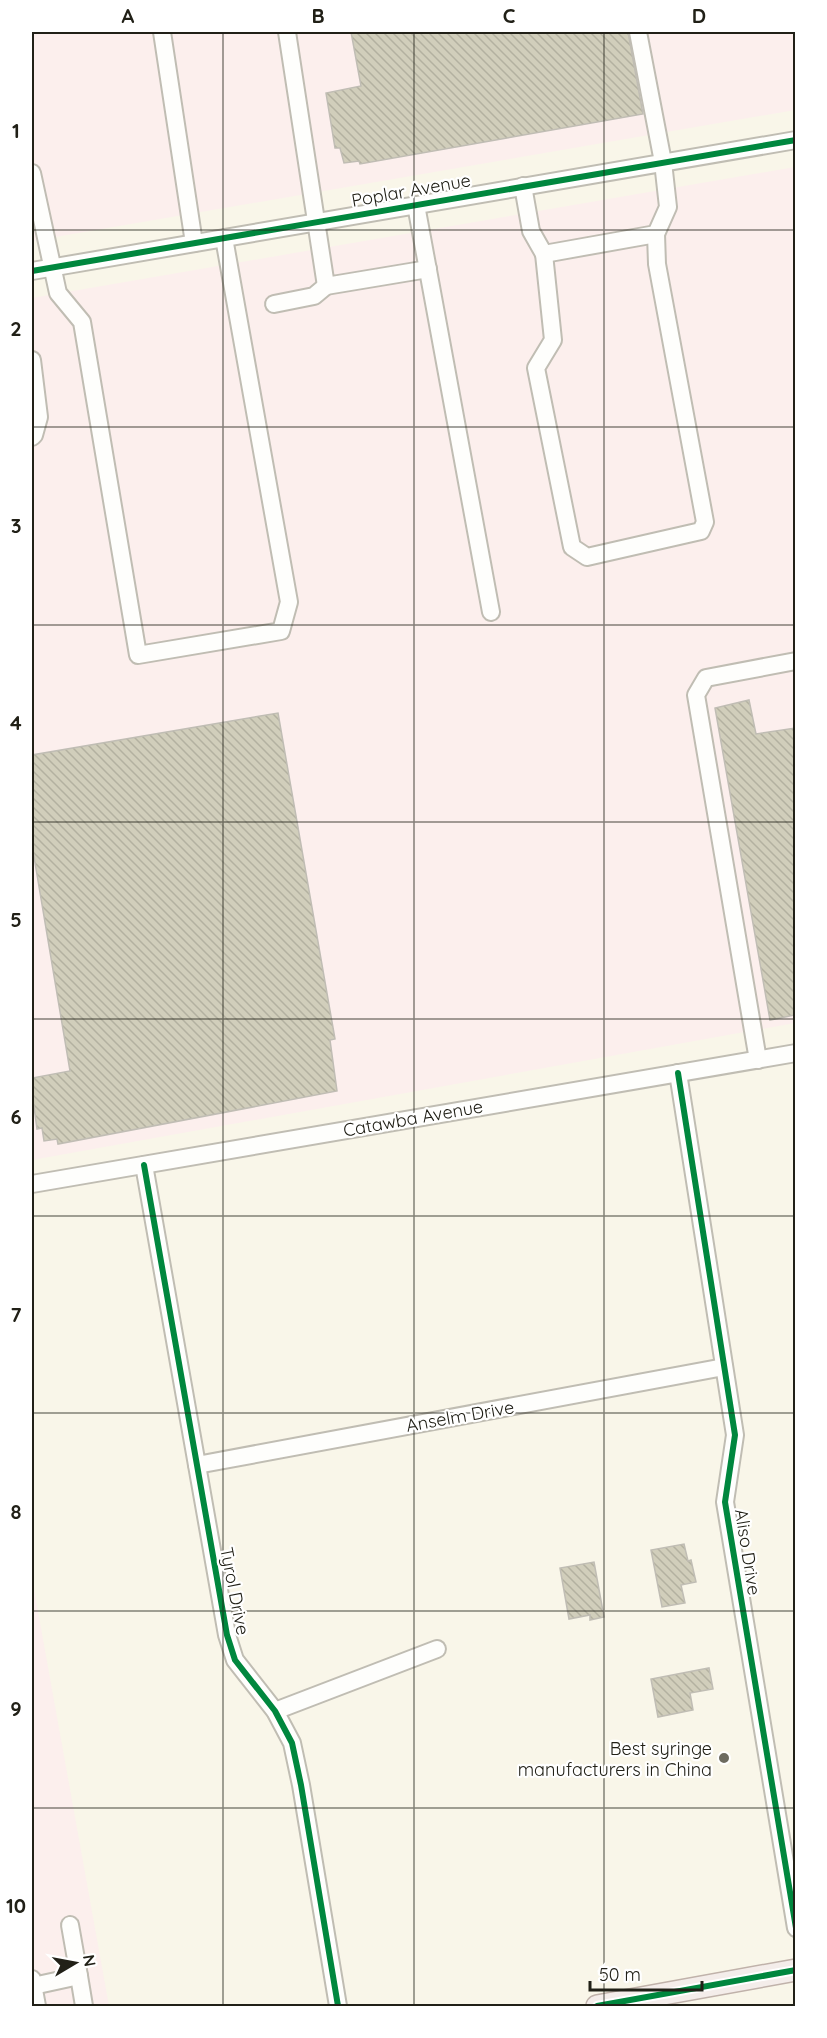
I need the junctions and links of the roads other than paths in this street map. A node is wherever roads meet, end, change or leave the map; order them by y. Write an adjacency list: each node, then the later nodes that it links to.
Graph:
1 (162, 32): 12 (street)
2 (287, 32): 9 (street)
3 (639, 32): 5 (street)
4 (795, 140): 5 (street, Poplar Avenue)
5 (663, 162): 7 (street, Poplar Avenue); 10 (street)
6 (32, 172): 14 (street)
7 (523, 186): 8 (street, Poplar Avenue); 13 (street)
8 (416, 205): 9 (street, Poplar Avenue); 15 (street)
9 (315, 222): 11 (street, Poplar Avenue); 17 (street)
10 (656, 234): 13 (street); 13 (street)
11 (224, 238): 12 (street, Poplar Avenue); 14 (street)
12 (194, 243): 14 (street, Poplar Avenue)
13 (544, 255)
14 (51, 268): 16 (street, Poplar Avenue)
15 (428, 269): 17 (street); 21 (street)
16 (32, 271)
17 (326, 286): 18 (street)
18 (274, 304)
19 (32, 360): 20 (street)
20 (32, 437)
21 (490, 612)
22 (795, 662): 24 (street)
23 (795, 1053): 24 (street, Catawba Avenue)
24 (758, 1059): 25 (street, Catawba Avenue)
25 (678, 1073): 26 (street, Catawba Avenue); 28 (street, Aliso Drive)
26 (144, 1165): 27 (street, Catawba Avenue); 29 (street, Tyrol Drive)
27 (32, 1184)
28 (724, 1367): 29 (street, Anselm Drive); 33 (street, Aliso Drive)
29 (196, 1465): 31 (street, Tyrol Drive)
30 (437, 1650): 31 (street)
31 (274, 1711): 39 (street, Tyrol Drive)
32 (70, 1924): 35 (street)
33 (795, 1928)
34 (795, 1970): 40 (main road)
35 (79, 1976): 36 (street); 38 (street)
36 (32, 1983): 37 (street)
37 (36, 2007)
38 (84, 2007)
39 (338, 2007)
40 (597, 2007)

